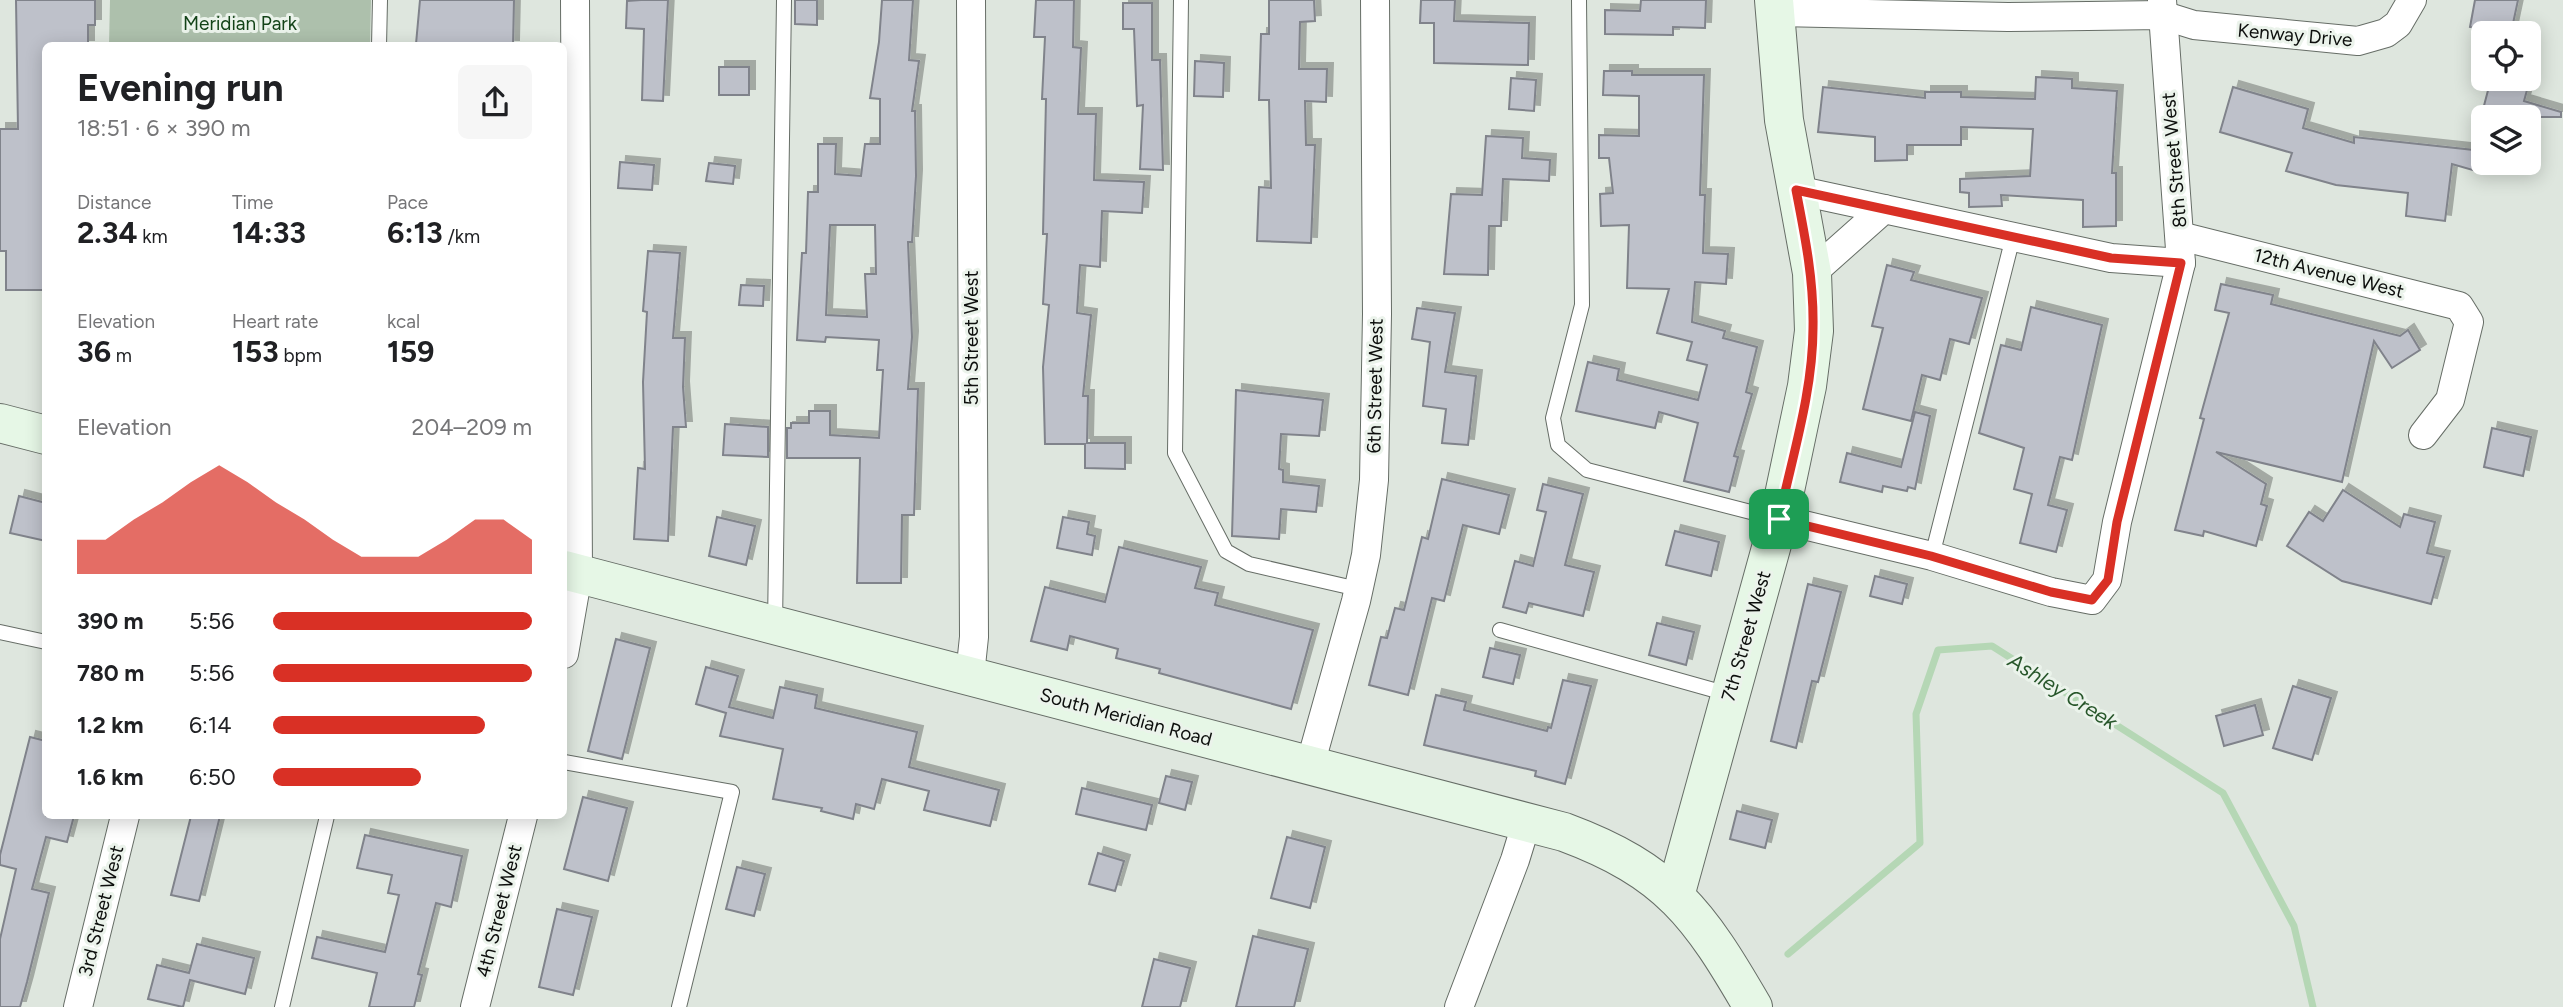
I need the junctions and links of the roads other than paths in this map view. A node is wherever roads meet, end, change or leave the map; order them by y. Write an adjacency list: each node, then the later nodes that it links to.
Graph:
1 (380, 0): 11 (lane)
2 (575, 0): 22 (street)
3 (784, 0): 25 (lane)
4 (971, 0): 29 (street, 5th Street West)
5 (1181, 0): 23 (lane)
6 (1375, 0): 23 (street, 6th Street West)
7 (1579, 0): 20 (lane)
8 (2412, 0): 10 (street, Kenway Drive)
9 (1774, 6): 10 (street, Kenway Drive); 12 (street, 7th Street West)
10 (2162, 8): 15 (street, 8th Street West)
11 (379, 42)
12 (1796, 190): 13 (street, 12th Avenue West); 16 (street, 7th Street West)
13 (1884, 209): 14 (street, 12th Avenue West); 16 (street)
14 (2013, 237): 15 (street, 12th Avenue West); 21 (lane)
15 (2181, 249): 19 (street, 12th Avenue West); 21 (street, 8th Street West)
16 (1812, 273): 20 (street, 7th Street West)
17 (0, 424): 18 (street)
18 (42, 434)
19 (2423, 435)
20 (1779, 519): 21 (street); 30 (street, 7th Street West)
21 (1931, 556)
22 (571, 572): 24 (street); 25 (street, South Meridian Road)
23 (1358, 589): 32 (street, 6th Street West)
24 (567, 619)
25 (775, 625): 29 (street, South Meridian Road)
26 (1500, 630): 30 (lane)
27 (0, 632): 28 (lane)
28 (42, 641)
29 (970, 675): 32 (street, South Meridian Road)
30 (1730, 694): 37 (street, 7th Street West)
31 (567, 763): 41 (lane)
32 (1310, 765): 36 (street, South Meridian Road)
33 (124, 819): 38 (street, 3rd Street West)
34 (326, 819): 39 (lane)
35 (522, 819): 40 (street, 4th Street West)
36 (1527, 821): 37 (street, South Meridian Road); 42 (street)
37 (1675, 896): 43 (street, South Meridian Road)
38 (78, 1007)
39 (282, 1007)
40 (475, 1007)
41 (679, 1007)
42 (1460, 1007)
43 (1753, 1007)

